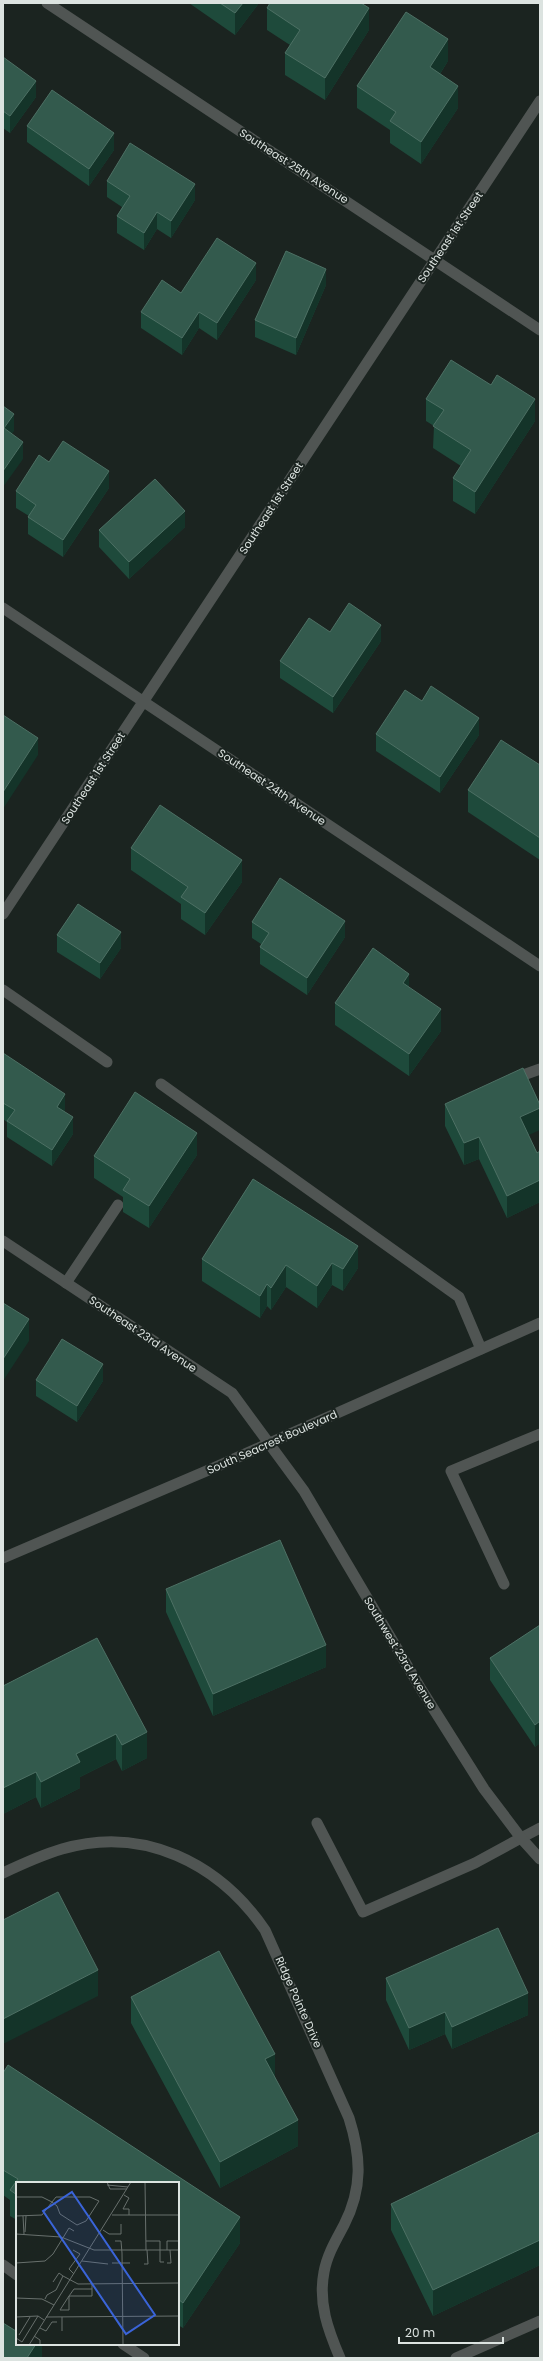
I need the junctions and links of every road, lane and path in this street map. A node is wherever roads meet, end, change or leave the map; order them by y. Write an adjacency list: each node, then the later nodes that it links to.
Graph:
1 (47, 3): 3 (street, Southeast 25th Avenue)
2 (540, 101): 3 (street, Southeast 1st Street)
3 (435, 259): 4 (street, Southeast 25th Avenue); 6 (street, Southeast 1st Street)
4 (540, 330)
5 (3, 608): 6 (street, Southeast 24th Avenue)
6 (143, 701): 7 (street, Southeast 1st Street); 8 (street, Southeast 24th Avenue)
7 (3, 914)
8 (540, 966)
9 (3, 990): 10 (street)
10 (108, 1062)
11 (540, 1069): 12 (street)
12 (503, 1083)
13 (161, 1084): 18 (street)
14 (118, 1205): 16 (street)
15 (3, 1241): 16 (street, Southeast 23rd Avenue)
16 (66, 1283): 20 (street, Southeast 23rd Avenue)
17 (540, 1323): 18 (street, South Seacrest Boulevard)
18 (481, 1350): 20 (street, South Seacrest Boulevard)
19 (540, 1434): 22 (street)
20 (269, 1442): 21 (street, South Seacrest Boulevard); 25 (street, Southwest 23rd Avenue)
21 (3, 1558)
22 (504, 1584)
23 (317, 1823): 25 (street)
24 (540, 1828): 25 (street)
25 (521, 1838): 26 (street, Southwest 23rd Avenue)
26 (540, 1859)
27 (3, 1873): 33 (street, Ridge Pointe Drive)
28 (3, 2265): 29 (street)
29 (16, 2273)
30 (540, 2321): 34 (street)
31 (124, 2345): 32 (street)
32 (144, 2358)
33 (340, 2358)
34 (456, 2358)

